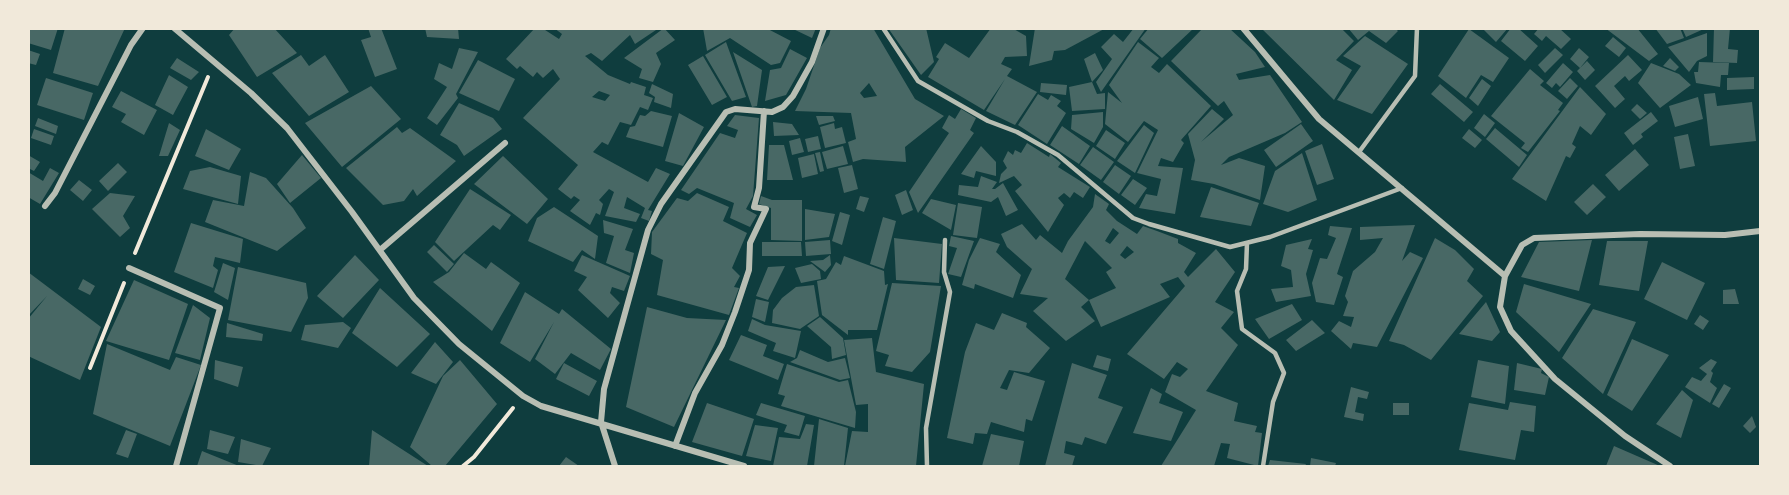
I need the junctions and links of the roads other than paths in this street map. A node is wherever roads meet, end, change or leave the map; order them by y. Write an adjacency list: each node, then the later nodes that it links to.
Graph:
1 (143, 28): 11 (street)
2 (174, 28): 15 (street)
3 (824, 28): 7 (street)
4 (883, 28): 14 (lane)
5 (1243, 28): 9 (street)
6 (1417, 28): 9 (lane)
7 (764, 111): 18 (street); 19 (street)
8 (505, 143): 15 (street)
9 (1359, 152): 10 (street)
10 (1402, 188): 14 (lane); 17 (street)
11 (45, 207)
12 (1761, 231): 17 (street)
13 (945, 240): 23 (lane)
14 (1247, 243): 24 (lane)
15 (380, 250): 18 (street)
16 (129, 268): 20 (street)
17 (1505, 276): 25 (street)
18 (601, 422): 19 (street); 21 (street)
19 (675, 446): 22 (street)
20 (176, 466)
21 (615, 466)
22 (744, 466)
23 (927, 466)
24 (1263, 466)
25 (1670, 466)

